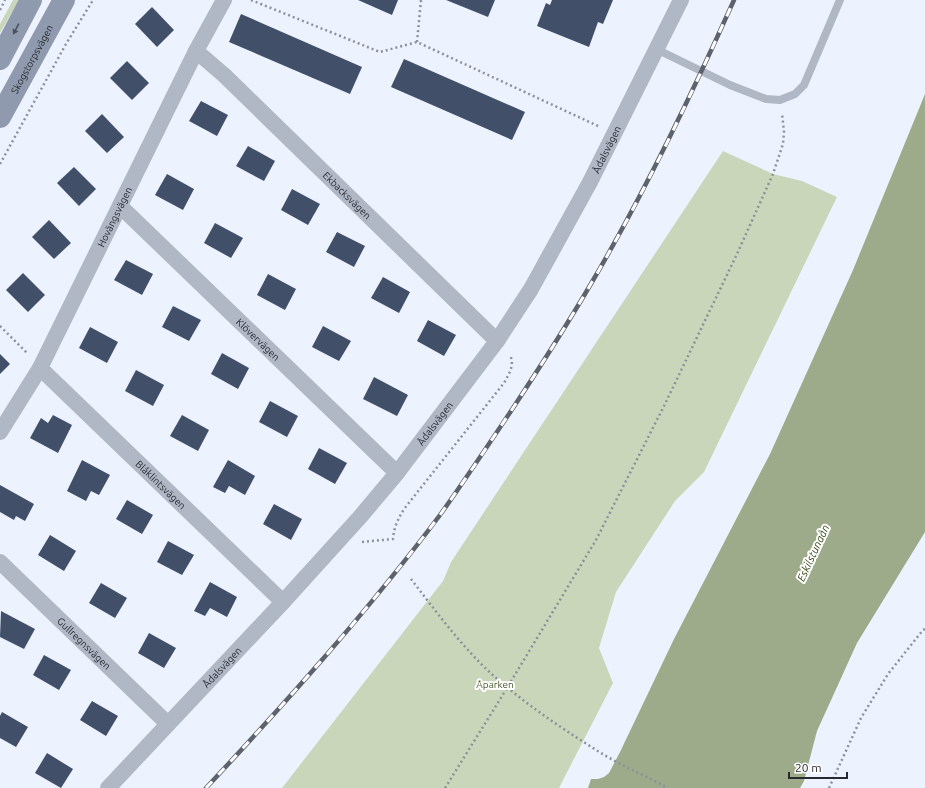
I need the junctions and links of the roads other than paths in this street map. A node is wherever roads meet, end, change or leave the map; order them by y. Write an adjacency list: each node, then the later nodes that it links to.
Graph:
1 (31, 0): 8 (main road, one-way to 8)
2 (64, 0): 9 (main road, Skogstorpsvägen)
3 (224, 0): 7 (street, Hovängsvägen)
4 (681, 0): 6 (street, Ådalsvägen)
5 (840, 0): 6 (lane)
6 (656, 49): 11 (street, Ådalsvägen)
7 (196, 51): 10 (street, Hovängsvägen); 11 (street, Ekbacksvägen)
8 (0, 59)
9 (0, 117)
10 (120, 206): 12 (street, Hovängsvägen); 14 (street, Klövervägen)
11 (497, 341): 14 (street, Ådalsvägen)
12 (40, 368): 13 (street, Hovängsvägen); 16 (street, Blåklintsvägen)
13 (0, 432)
14 (397, 473): 16 (street, Ådalsvägen)
15 (0, 562): 17 (street, Gullregnsvägen)
16 (283, 602): 17 (street, Ådalsvägen)
17 (168, 724): 18 (street, Ådalsvägen)
18 (108, 788)

